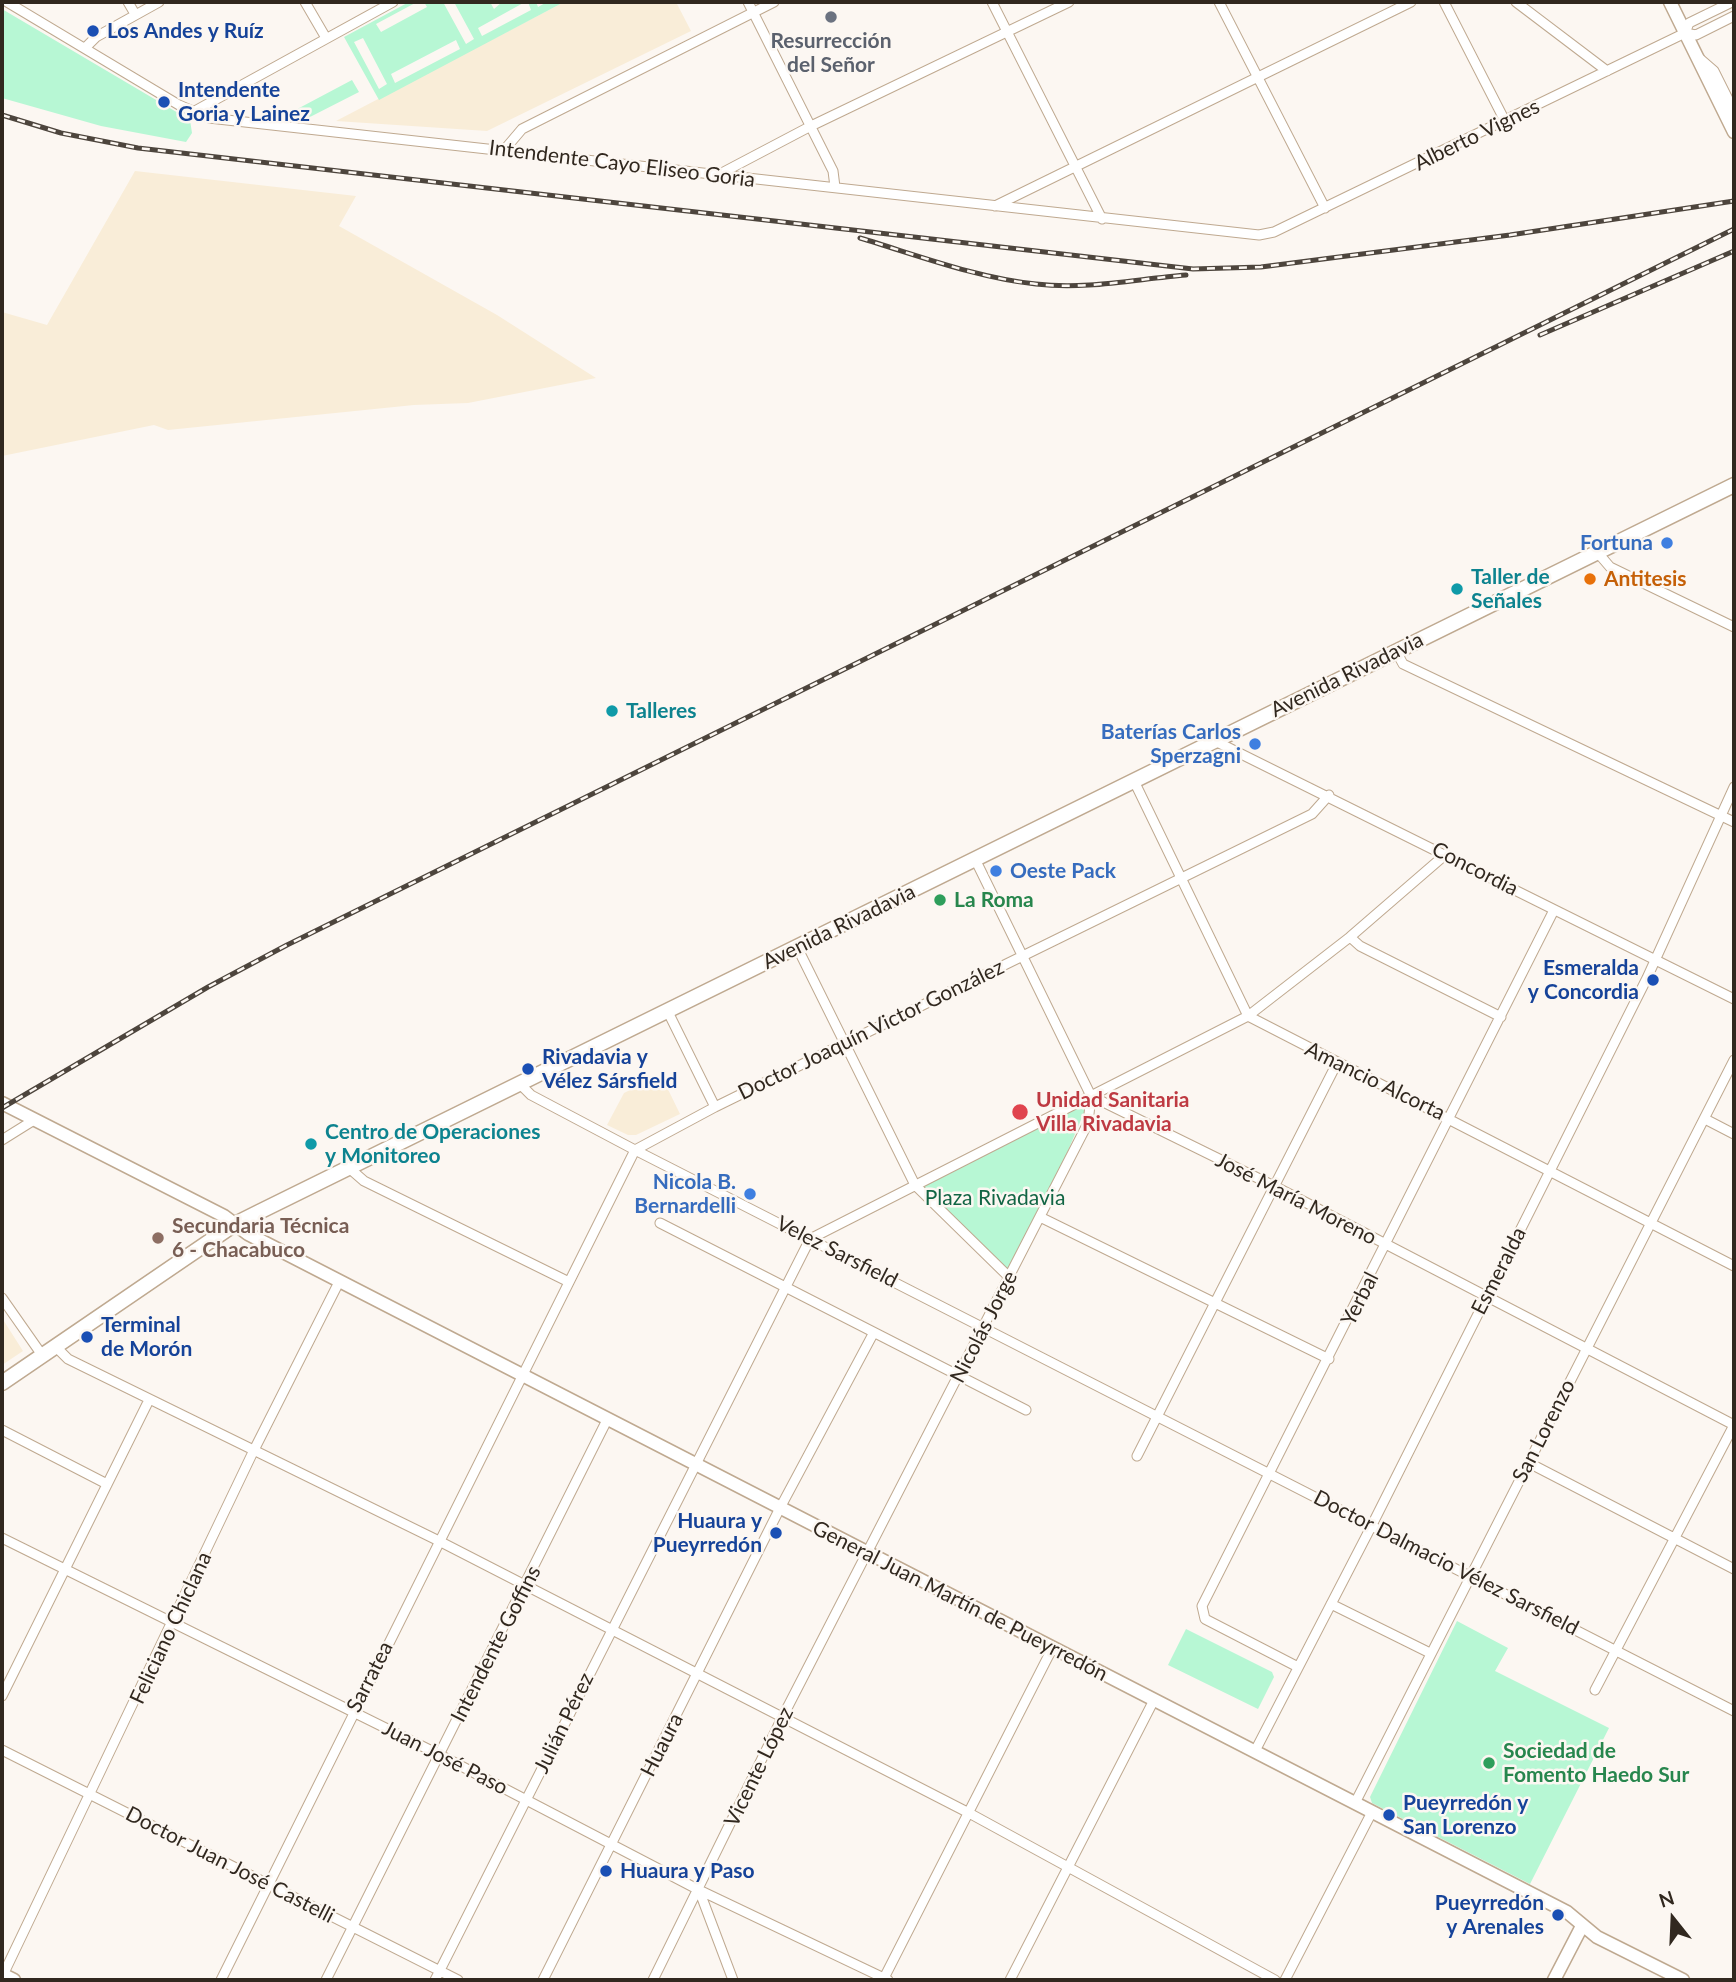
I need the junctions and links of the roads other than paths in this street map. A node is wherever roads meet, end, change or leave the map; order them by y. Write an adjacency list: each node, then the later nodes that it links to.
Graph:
1 (7, 2): 22 (street, Intendente Cayo Eliseo Goria)
2 (128, 2): 17 (street)
3 (159, 2): 17 (street)
4 (305, 2): 21 (street)
5 (393, 2): 21 (street)
6 (748, 2): 16 (street)
7 (774, 2): 16 (street)
8 (992, 2): 19 (street)
9 (1069, 2): 19 (street)
10 (1219, 2): 25 (street)
11 (1411, 2): 25 (street)
12 (1444, 2): 28 (street)
13 (1516, 2): 24 (street)
14 (1670, 2): 20 (street)
15 (1732, 2): 20 (street, Alberto Vignes)
16 (753, 12): 29 (street); 31 (street)
17 (135, 15): 22 (street)
18 (1734, 16): 20 (street, Alberto Vignes)
19 (1008, 32): 29 (street); 32 (street)
20 (1685, 33): 23 (street); 24 (street, Alberto Vignes)
21 (326, 38): 27 (street)
22 (86, 47): 27 (street, Intendente Cayo Eliseo Goria)
23 (1698, 58): 26 (street); 30 (street)
24 (1607, 71): 28 (street, Alberto Vignes)
25 (1258, 76): 32 (street); 36 (street)
26 (1734, 111)
27 (193, 112): 31 (street, Intendente Cayo Eliseo Goria)
28 (1505, 121): 36 (street, Alberto Vignes)
29 (810, 126): 33 (street); 34 (street)
30 (1734, 132)
31 (505, 149): 33 (street, Intendente Cayo Eliseo Goria)
32 (1076, 167): 35 (street); 37 (street)
33 (714, 177): 34 (street, Intendente Cayo Eliseo Goria)
34 (835, 187): 35 (street, Intendente Cayo Eliseo Goria)
35 (995, 206): 37 (street, Intendente Cayo Eliseo Goria)
36 (1325, 208): 38 (street, Alberto Vignes)
37 (1102, 219): 38 (street, Intendente Cayo Eliseo Goria)
38 (1268, 235)
39 (1734, 485): 40 (main road, Avenida Rivadavia)
40 (1598, 553): 41 (street); 42 (main road, Avenida Rivadavia)
41 (1734, 627)
42 (1396, 651): 43 (main road, Avenida Rivadavia); 47 (street)
43 (1215, 741): 44 (main road, Avenida Rivadavia); 46 (street, Concordia)
44 (1133, 781): 50 (main road, Avenida Rivadavia); 51 (street)
45 (1734, 787): 47 (street, Esmeralda)
46 (1329, 795): 49 (street, Concordia); 51 (street, Doctor Joaquín Victor González)
47 (1721, 816): 48 (street); 56 (street, Esmeralda)
48 (1734, 822)
49 (1446, 854): 52 (street, Concordia); 53 (street)
50 (975, 859): 54 (main road, Avenida Rivadavia); 55 (street)
51 (1180, 878): 55 (street, Doctor Joaquín Victor González); 59 (street)
52 (1555, 910): 56 (street, Concordia); 60 (street, Yerbal)
53 (1350, 937): 59 (street); 60 (street)
54 (797, 947): 58 (main road, Avenida Rivadavia); 61 (street)
55 (1022, 956): 61 (street, Doctor Joaquín Victor González); 65 (street)
56 (1655, 960): 57 (street, Concordia); 75 (street, Esmeralda)
57 (1734, 999)
58 (668, 1012): 64 (main road, Avenida Rivadavia); 67 (street)
59 (1248, 1016): 63 (street, Amancio Alcorta); 65 (street)
60 (1502, 1017): 68 (street, Yerbal)
61 (845, 1044): 67 (street, Doctor Joaquín Victor González); 76 (street)
62 (1734, 1060): 69 (street, San Lorenzo)
63 (1337, 1063): 68 (street, Amancio Alcorta); 77 (street)
64 (520, 1084): 73 (street, Velez Sarsfield); 74 (main road, Avenida Rivadavia)
65 (1091, 1096): 76 (street); 77 (street, José María Moreno); 78 (street, Nicolás Jorge)
66 (2, 1103): 70 (street, General Juan Martín de Pueyrredón)
67 (715, 1107): 73 (street, Doctor Joaquín Victor González)
68 (1450, 1118): 75 (street, Amancio Alcorta); 83 (street, Yerbal)
69 (1705, 1119): 71 (street); 80 (street, San Lorenzo)
70 (34, 1120): 72 (street); 81 (street, General Juan Martín de Pueyrredón)
71 (1734, 1134)
72 (2, 1140)
73 (635, 1150): 82 (street, Velez Sarsfield); 87 (street)
74 (348, 1167): 81 (main road, Avenida Rivadavia); 87 (street)
75 (1550, 1172): 80 (street, Amancio Alcorta); 89 (street, Esmeralda)
76 (915, 1185): 82 (street); 85 (street)
77 (1276, 1187): 83 (street, José María Moreno); 91 (street)
78 (1040, 1217): 85 (street, Nicolás Jorge); 91 (street)
79 (660, 1223): 88 (street)
80 (1650, 1223): 84 (street, Amancio Alcorta); 95 (street, San Lorenzo)
81 (235, 1224): 86 (street, General Juan Martín de Pueyrredón); 94 (main road, Avenida Rivadavia)
82 (810, 1239): 88 (street, Julián Pérez); 92 (street, Velez Sarsfield)
83 (1387, 1246): 89 (street, José María Moreno); 97 (street, Yerbal)
84 (1734, 1266)
85 (1010, 1278): 92 (street, Nicolás Jorge)
86 (339, 1282): 98 (street, General Juan Martín de Pueyrredón); 107 (street, Feliciano Chiclana)
87 (569, 1282): 98 (street)
88 (786, 1289): 93 (street); 110 (street, Julián Pérez)
89 (1486, 1297): 95 (street, José María Moreno); 114 (street, Esmeralda)
90 (2, 1298): 96 (street)
91 (1217, 1303): 97 (street); 103 (street)
92 (985, 1327): 99 (street, Nicolás Jorge); 103 (street, Velez Sarsfield)
93 (873, 1334): 99 (street); 113 (street, Huaura)
94 (55, 1346): 96 (main road, Avenida Rivadavia); 101 (street)
95 (1585, 1350): 105 (street, José María Moreno); 109 (street, San Lorenzo)
96 (42, 1355): 100 (main road, Avenida Rivadavia)
97 (1329, 1359): 111 (street, Yerbal)
98 (521, 1376): 104 (street, General Juan Martín de Pueyrredón); 117 (street, Sarratea)
99 (959, 1377): 102 (street); 118 (street, Nicolás Jorge)
100 (2, 1383)
101 (149, 1400): 107 (street); 112 (street)
102 (1026, 1410)
103 (1158, 1415): 108 (street); 111 (street, Doctor Dalmacio Vélez Sarsfield)
104 (607, 1420): 110 (street, General Juan Martín de Pueyrredón); 122 (street, Intendente Goffins)
105 (1734, 1425): 116 (street)
106 (2, 1430): 112 (street)
107 (253, 1452): 117 (street); 124 (street, Feliciano Chiclana)
108 (1137, 1456)
109 (1529, 1463): 116 (street); 121 (street, San Lorenzo)
110 (693, 1465): 113 (street, General Juan Martín de Pueyrredón); 125 (street, Julián Pérez)
111 (1269, 1474): 114 (street, Doctor Dalmacio Vélez Sarsfield); 129 (street, Yerbal)
112 (105, 1483): 119 (street)
113 (780, 1508): 118 (street, General Juan Martín de Pueyrredón); 130 (street, Huaura)
114 (1373, 1525): 121 (street, Doctor Dalmacio Vélez Sarsfield); 123 (street, Esmeralda)
115 (2, 1538): 119 (street, Juan José Paso)
116 (1675, 1538): 120 (street); 127 (street)
117 (439, 1541): 122 (street); 134 (street, Sarratea)
118 (867, 1554): 126 (street, General Juan Martín de Pueyrredón); 136 (street, Vicente López)
119 (63, 1568): 124 (street, Juan José Paso); 132 (street)
120 (1734, 1569)
121 (1470, 1574): 127 (street, Doctor Dalmacio Vélez Sarsfield); 128 (street, San Lorenzo)
122 (526, 1586): 125 (street); 139 (street, Intendente Goffins)
123 (1331, 1604): 128 (street); 129 (street, Esmeralda)
124 (174, 1623): 134 (street, Juan José Paso); 140 (street, Feliciano Chiclana)
125 (610, 1630): 130 (street); 141 (street, Julián Pérez)
126 (1053, 1647): 133 (street, General Juan Martín de Pueyrredón); 144 (street)
127 (1617, 1650): 131 (street); 135 (street, Doctor Dalmacio Vélez Sarsfield)
128 (1430, 1653): 142 (street, San Lorenzo)
129 (1298, 1667): 138 (street, Esmeralda)
130 (698, 1674): 136 (street); 145 (street, Huaura)
131 (1595, 1690)
132 (2, 1696)
133 (1154, 1700): 138 (street, General Juan Martín de Pueyrredón); 146 (street)
134 (353, 1711): 139 (street, Juan José Paso); 147 (street, Sarratea)
135 (1734, 1711)
136 (782, 1718): 144 (street); 148 (street, Vicente López)
137 (2, 1750): 140 (street, Doctor Juan José Castelli)
138 (1255, 1751): 142 (street, General Juan Martín de Pueyrredón)
139 (440, 1755): 141 (street, Juan José Paso); 150 (street, Intendente Goffins)
140 (91, 1796): 147 (street, Doctor Juan José Castelli); 151 (street, Feliciano Chiclana)
141 (526, 1799): 145 (street, Juan José Paso); 152 (street, Julián Pérez)
142 (1355, 1803): 143 (street, General Juan Martín de Pueyrredón)
143 (1372, 1812): 149 (street, General Juan Martín de Pueyrredón); 162 (street)
144 (969, 1814): 146 (street); 159 (street)
145 (613, 1844): 148 (street, Juan José Paso); 156 (street, Huaura)
146 (1068, 1868): 160 (street); 161 (street)
147 (268, 1883): 150 (street, Doctor Juan José Castelli); 153 (street, Sarratea)
148 (699, 1890): 157 (street, Vicente López); 158 (street); 159 (street, Juan José Paso)
149 (1582, 1926): 163 (street); 164 (street, General Juan Martín de Pueyrredón)
150 (353, 1927): 152 (street, Doctor Juan José Castelli); 154 (street, Intendente Goffins)
151 (6, 1976)
152 (437, 1976): 155 (street, Doctor Juan José Castelli)
153 (221, 1980)
154 (326, 1980)
155 (458, 1980)
156 (543, 1980)
157 (653, 1980)
158 (733, 1980)
159 (885, 1980)
160 (1010, 1980)
161 (1275, 1980)
162 (1285, 1980)
163 (1554, 1980)
164 (1684, 1980)

